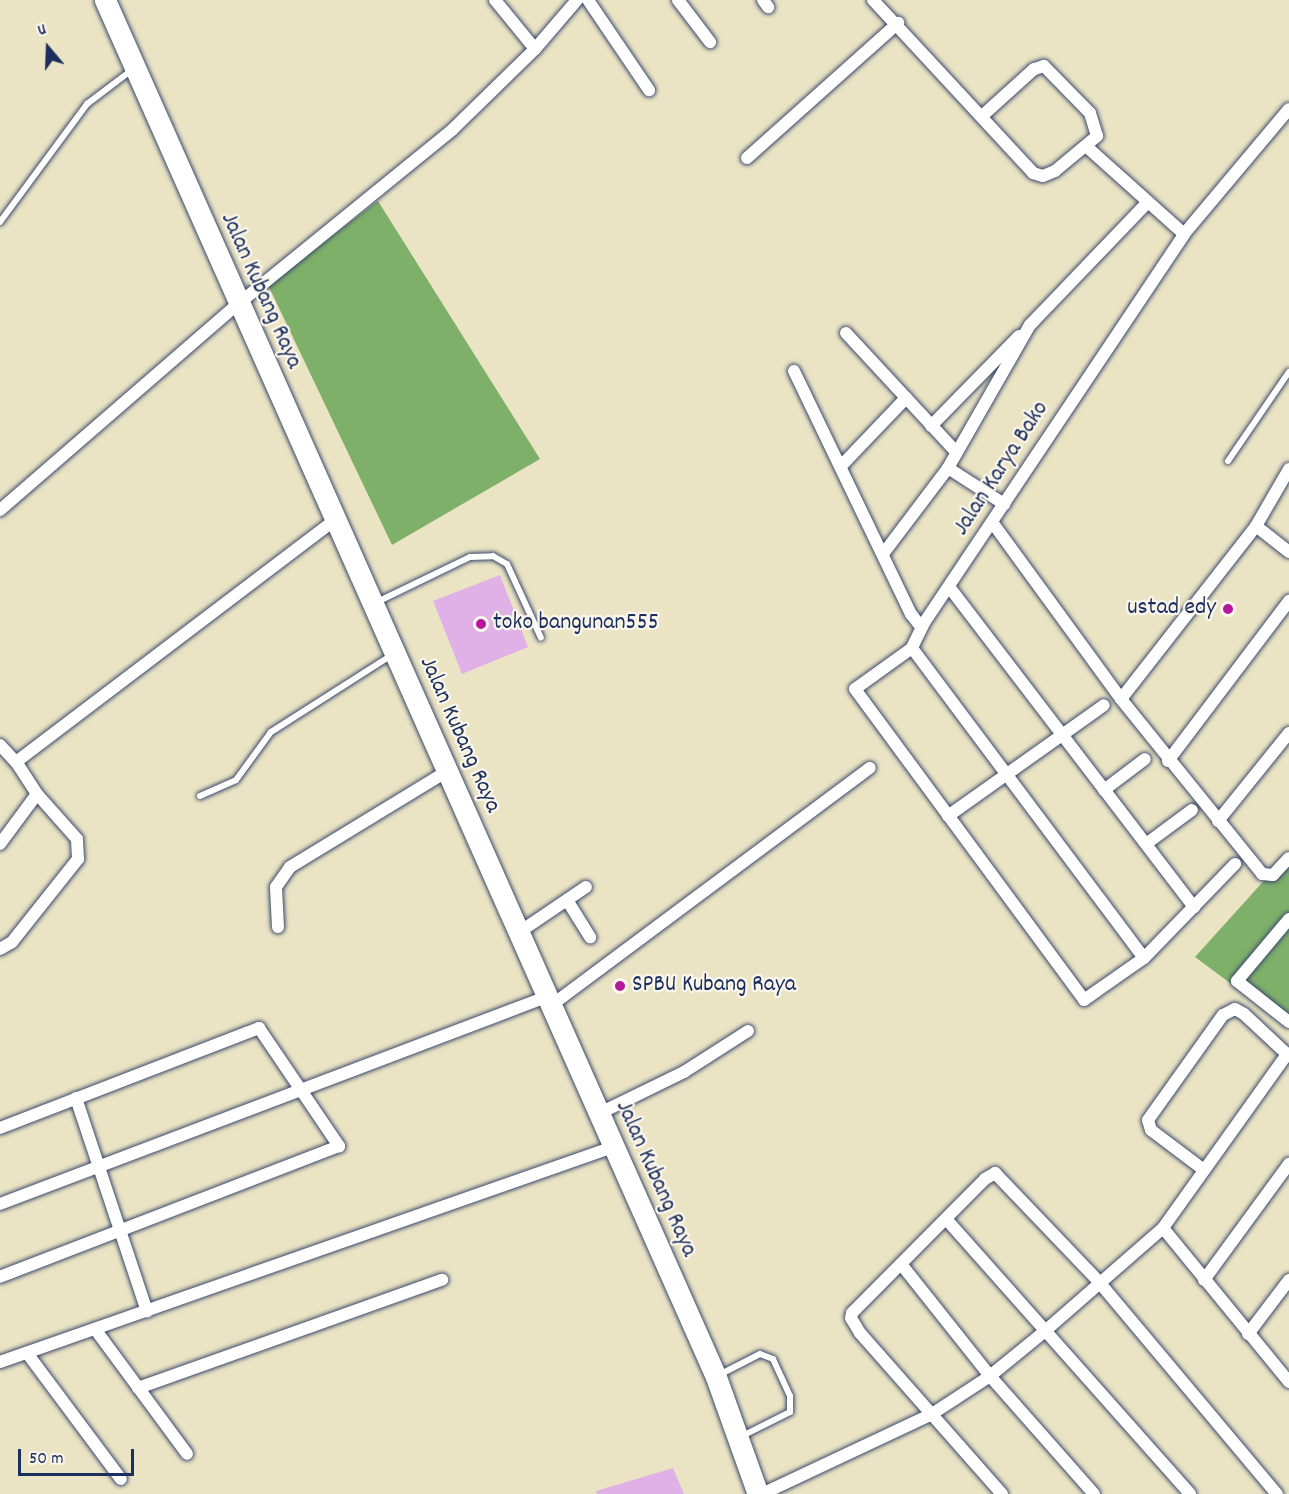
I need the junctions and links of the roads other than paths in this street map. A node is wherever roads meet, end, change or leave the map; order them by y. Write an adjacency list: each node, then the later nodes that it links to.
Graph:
1 (105, 0): 10 (highway, Jalan Kubang Raya)
2 (495, 0): 9 (street)
3 (577, 0): 9 (street)
4 (588, 0): 11 (street)
5 (678, 0): 8 (street)
6 (873, 0): 7 (street)
7 (898, 23): 13 (street); 15 (street)
8 (710, 42)
9 (535, 50): 19 (street)
10 (135, 68): 17 (lane); 19 (highway, Jalan Kubang Raya)
11 (649, 90)
12 (1289, 109): 18 (street, Jalan Karya Bako)
13 (982, 116): 14 (street); 14 (street)
14 (1087, 147): 16 (street)
15 (747, 158)
16 (1147, 202): 18 (street); 20 (street)
17 (0, 222)
18 (1184, 234): 31 (street, Jalan Karya Bako)
19 (238, 304): 32 (street); 33 (highway, Jalan Kubang Raya)
20 (1030, 325): 25 (street); 26 (street)
21 (846, 333): 24 (street)
22 (794, 371): 28 (street)
23 (1289, 372): 27 (lane)
24 (906, 398): 25 (street); 28 (street)
25 (931, 426): 26 (street)
26 (957, 453): 29 (street)
27 (1228, 461)
28 (842, 465): 37 (street)
29 (948, 468): 31 (street); 37 (street)
30 (1289, 469): 35 (street)
31 (1004, 504): 34 (street, Jalan Karya Bako)
32 (0, 510)
33 (334, 521): 40 (highway, Jalan Kubang Raya); 52 (street)
34 (992, 522): 38 (street, Jalan Karya Bako); 45 (street)
35 (1256, 526): 36 (street); 45 (street)
36 (1289, 552)
37 (883, 554): 41 (street)
38 (950, 588): 41 (street, Jalan Karya Bako); 48 (street)
39 (1289, 601): 51 (street)
40 (373, 603): 42 (lane); 44 (highway, Jalan Kubang Raya)
41 (924, 623): 43 (street, Jalan Karya Bako)
42 (541, 638)
43 (912, 648): 55 (street); 60 (street)
44 (395, 653): 54 (highway, Jalan Kubang Raya); 58 (lane)
45 (1120, 699): 51 (street)
46 (1104, 705): 48 (street)
47 (1289, 733): 61 (street)
48 (1062, 736): 55 (street); 56 (street)
49 (0, 745): 52 (street)
50 (1145, 759): 56 (street)
51 (1168, 761): 61 (street)
52 (16, 762): 57 (street)
53 (870, 768): 75 (street)
54 (447, 771): 70 (street); 71 (highway, Jalan Kubang Raya)
55 (1005, 775): 60 (street); 74 (street)
56 (1104, 790): 63 (street)
57 (37, 794): 62 (street); 73 (street)
58 (200, 796)
59 (1192, 810): 63 (street)
60 (948, 816): 74 (street)
61 (1218, 821): 64 (street)
62 (0, 844)
63 (1146, 844): 68 (street)
64 (1289, 858)
65 (1235, 864): 68 (street)
66 (586, 887): 67 (street)
67 (567, 900): 71 (street); 72 (street)
68 (1194, 907): 74 (street)
69 (1289, 919): 76 (street)
70 (279, 927)
71 (518, 933): 75 (highway, Jalan Kubang Raya)
72 (590, 938)
73 (0, 949)
74 (1144, 958)
75 (548, 1002): 79 (street); 81 (highway, Jalan Kubang Raya)
76 (1289, 1022)
77 (748, 1031): 81 (street)
78 (1288, 1055): 86 (street); 86 (street)
79 (298, 1088): 80 (street); 85 (street); 90 (street)
80 (76, 1098): 82 (street); 85 (street)
81 (598, 1114): 83 (highway, Jalan Kubang Raya)
82 (0, 1128)
83 (613, 1148): 97 (street); 103 (highway, Jalan Kubang Raya)
84 (1289, 1164): 94 (street)
85 (98, 1166): 87 (street); 90 (street)
86 (1204, 1170): 89 (street)
87 (0, 1204)
88 (947, 1220): 91 (street); 96 (street); 99 (street)
89 (1163, 1228): 94 (street); 96 (street)
90 (120, 1231): 92 (street); 97 (street)
91 (901, 1264): 104 (street); 107 (street)
92 (0, 1277)
93 (442, 1280): 106 (street)
94 (1204, 1280): 100 (street)
95 (1289, 1280): 100 (street)
96 (1099, 1282): 99 (street); 115 (street)
97 (147, 1311): 98 (street)
98 (95, 1329): 101 (street); 106 (street)
99 (1045, 1331): 104 (street); 114 (street)
100 (1248, 1334): 105 (street)
101 (27, 1353): 102 (street); 110 (street)
102 (0, 1362)
103 (716, 1377): 108 (highway, Jalan Kubang Raya); 108 (lane)
104 (990, 1377): 107 (street); 113 (street)
105 (1289, 1382)
106 (138, 1388): 109 (street)
107 (932, 1414): 111 (street); 112 (street)
108 (739, 1437): 111 (highway, Jalan Kubang Raya)
109 (187, 1455)
110 (121, 1479)
111 (760, 1494)
112 (1002, 1494)
113 (1094, 1494)
114 (1190, 1494)
115 (1277, 1494)

